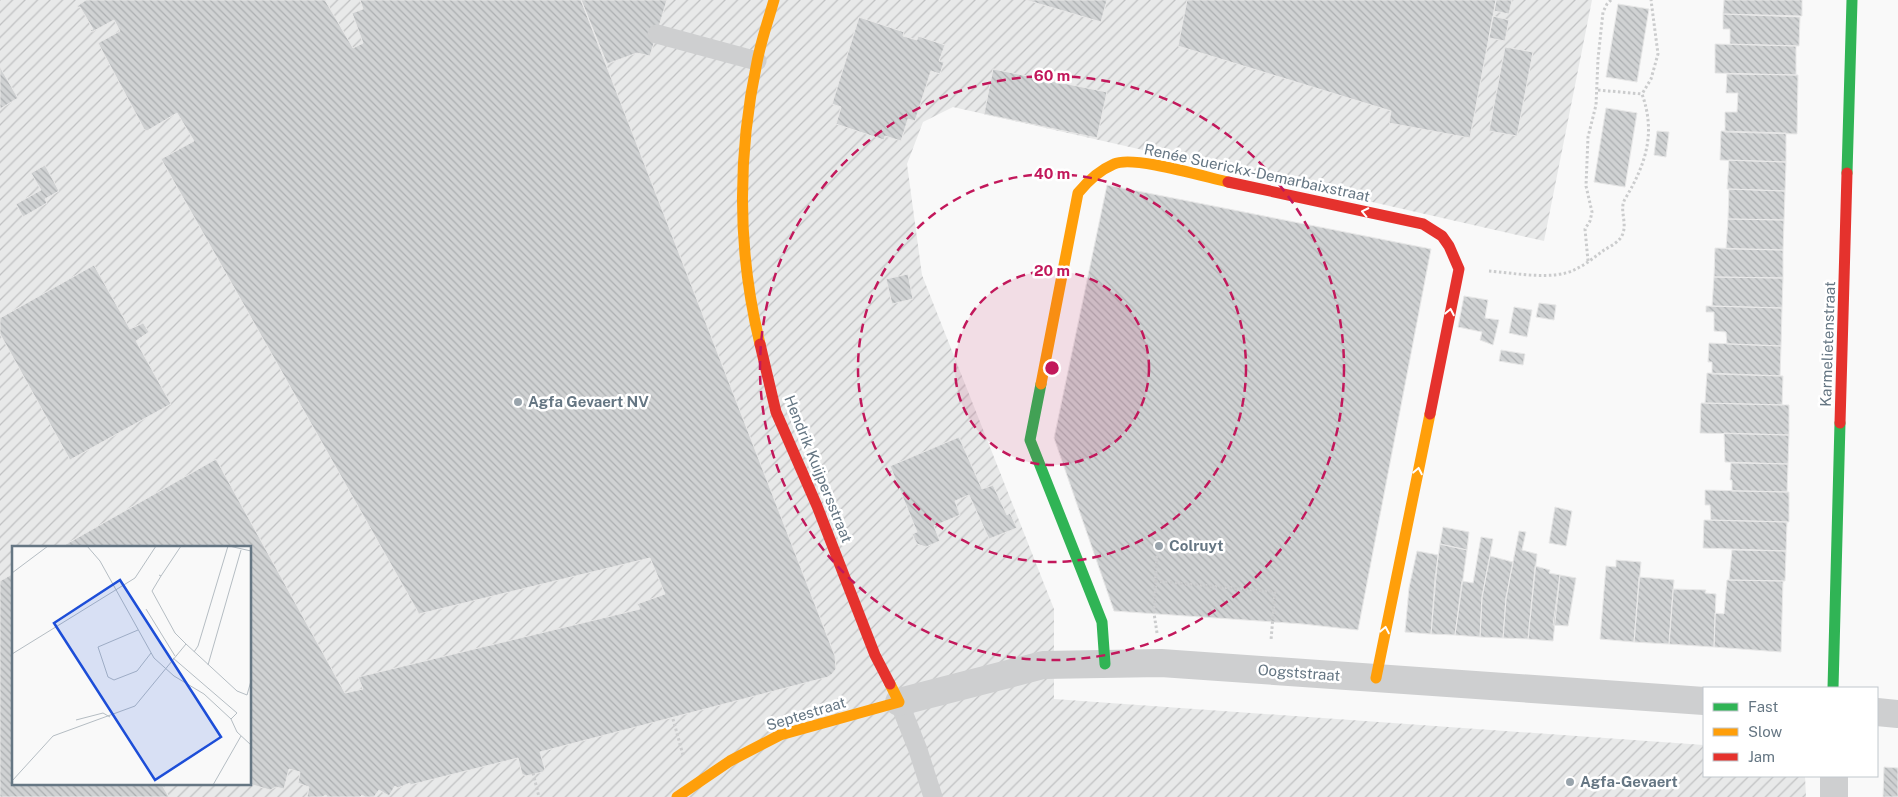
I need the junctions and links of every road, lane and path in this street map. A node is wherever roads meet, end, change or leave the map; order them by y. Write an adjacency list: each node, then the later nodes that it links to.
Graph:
1 (774, 0): 6 (street, Hendrik Kuijpersstraat)
2 (1611, 0): 7 (path)
3 (1651, 0): 8 (path)
4 (1852, 0): 17 (street, Karmelietenstraat)
5 (657, 34): 6 (lane)
6 (757, 61): 19 (street, Hendrik Kuijpersstraat)
7 (1598, 90): 8 (path); 9 (path)
8 (1642, 94): 9 (path)
9 (1588, 261): 10 (path)
10 (1459, 269): 14 (street, Renée Suerickx-Demarbaixstraat, one-way to 14); 16 (street, one-way to 10)
11 (1157, 554): 12 (path)
12 (1155, 581): 13 (path); 15 (path)
13 (1161, 663): 14 (street, Oogststraat); 15 (street, Oogststraat)
14 (1105, 664): 19 (street, Oogststraat)
15 (1268, 670): 16 (street, Oogststraat)
16 (1376, 678): 18 (street, Oogststraat)
17 (1833, 687)
18 (1703, 701)
19 (899, 702): 25 (street, Septestraat); 26 (lane)
20 (1878, 712): 21 (street)
21 (1898, 714)
22 (533, 774): 24 (path)
23 (1834, 777): 27 (street)
24 (539, 797)
25 (677, 797)
26 (933, 797)
27 (1834, 797)

